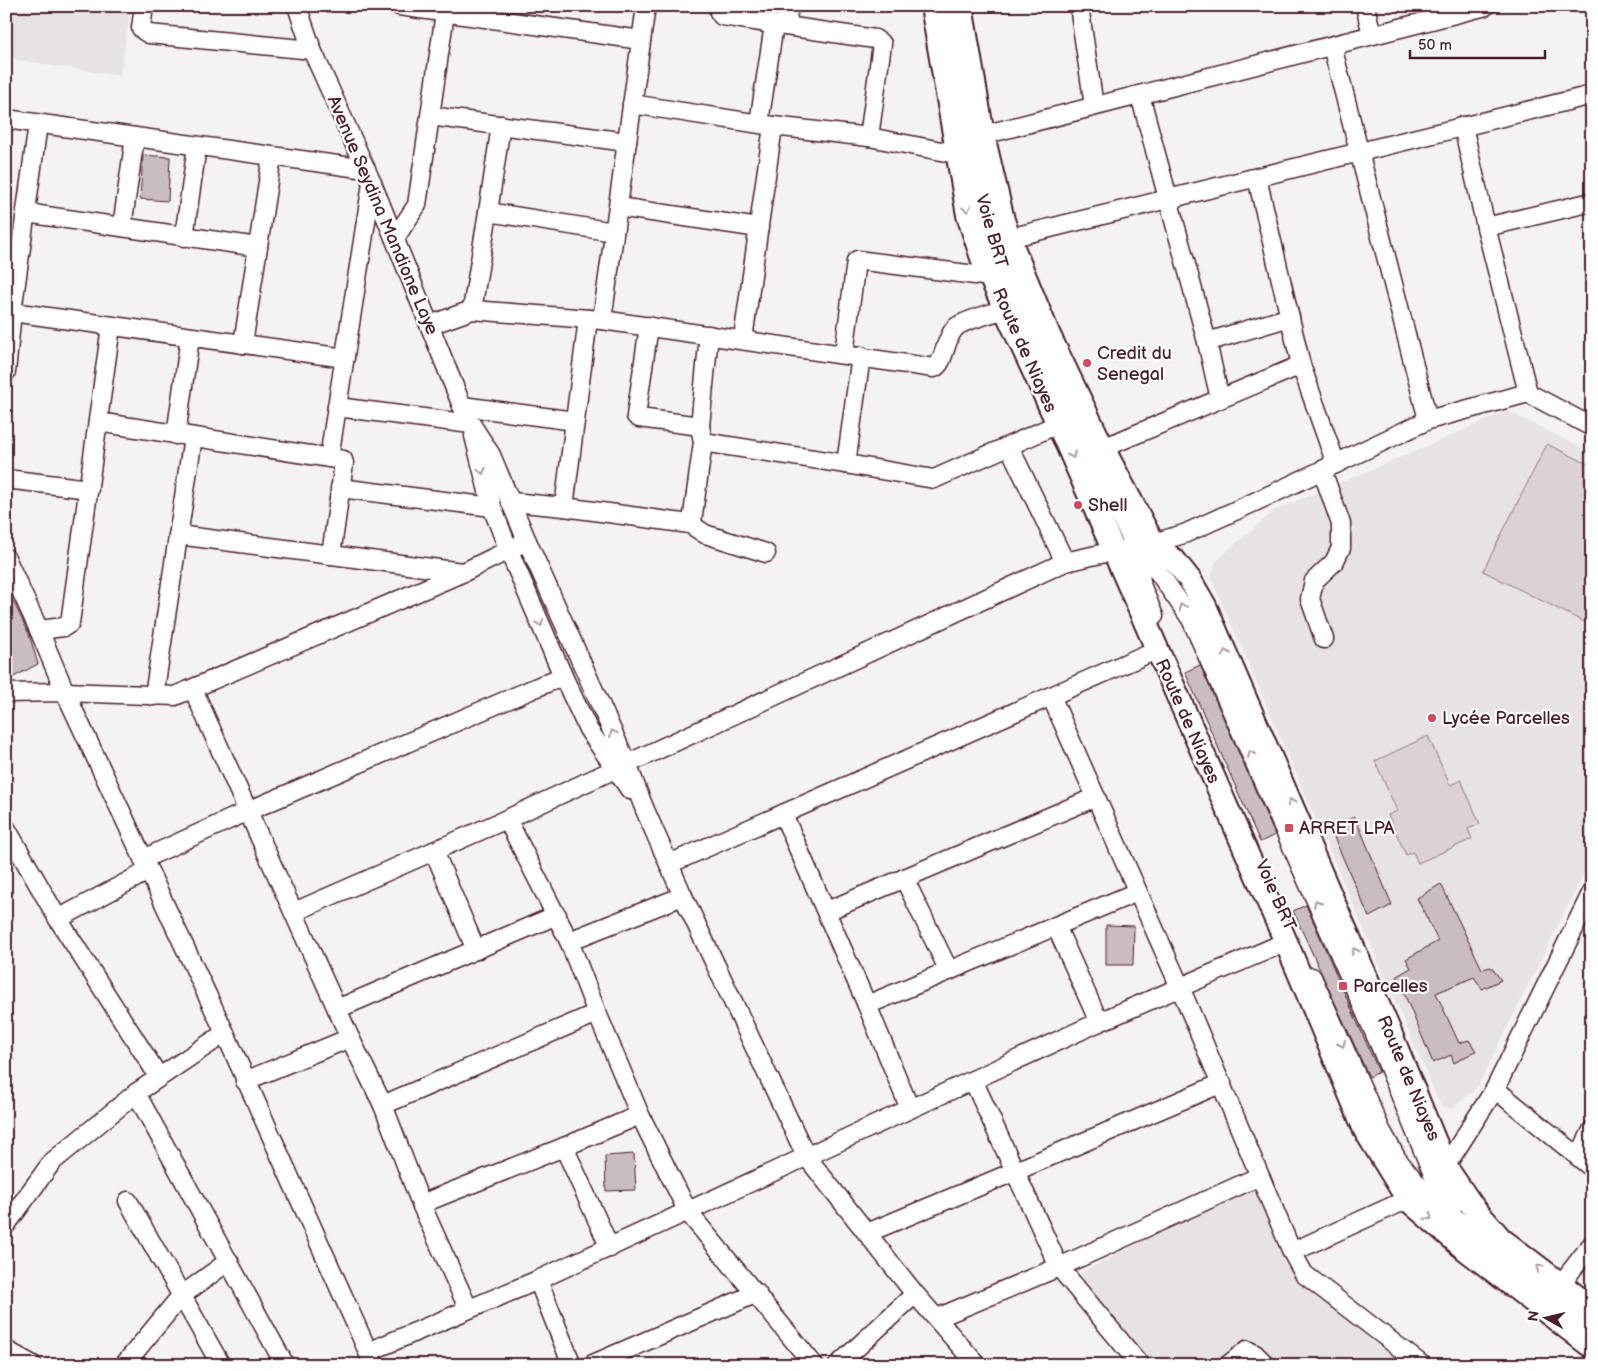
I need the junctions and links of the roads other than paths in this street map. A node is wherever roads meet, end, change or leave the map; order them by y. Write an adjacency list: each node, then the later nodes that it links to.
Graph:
1 (144, 6): 19 (street)
2 (297, 6): 19 (street, Avenue Seydina Mandione Laye)
3 (398, 6): 13 (street)
4 (646, 6): 17 (street)
5 (720, 6): 15 (street)
6 (789, 6): 15 (street)
7 (932, 6): 36 (main road, Route de Niayes)
8 (947, 6): 98 (street, Voie BRT)
9 (961, 6): 30 (main road, Route de Niayes)
10 (1365, 6): 16 (street)
11 (1080, 7): 23 (street)
12 (1479, 7): 16 (street)
13 (418, 8): 14 (street)
14 (445, 13): 17 (street); 24 (street)
15 (780, 26): 28 (street); 32 (street)
16 (1372, 35): 18 (street)
17 (641, 40): 22 (street)
18 (1332, 46): 20 (street); 35 (street)
19 (312, 50): 38 (street, Avenue Seydina Mandione Laye)
20 (1140, 94): 23 (street); 40 (street)
21 (1592, 95): 29 (street)
22 (632, 104): 28 (street); 33 (street)
23 (1094, 106): 30 (street)
24 (430, 116): 27 (street); 50 (street)
25 (6, 119): 26 (street)
26 (38, 124): 31 (street); 44 (street)
27 (500, 125): 33 (street); 43 (street)
28 (766, 125): 32 (street); 47 (street)
29 (1463, 126): 35 (street); 46 (street)
30 (983, 135): 51 (main road, Route de Niayes)
31 (135, 137): 34 (street); 45 (street)
32 (869, 137): 36 (street)
33 (627, 142): 42 (street)
34 (197, 146): 37 (street); 49 (street)
35 (1359, 152): 39 (street); 76 (street)
36 (957, 154): 53 (main road, Route de Niayes, one-way to 53)
37 (272, 156): 38 (street); 52 (street)
38 (369, 176): 50 (street, Avenue Seydina Mandione Laye); 69 (street)
39 (1257, 178): 40 (street); 58 (street)
40 (1168, 199): 51 (street); 66 (street)
41 (1591, 205): 46 (street)
42 (618, 207): 47 (street); 48 (street)
43 (488, 212): 48 (street); 56 (street)
44 (26, 213): 45 (street); 54 (street)
45 (122, 227): 49 (street)
46 (1486, 227): 72 (street)
47 (759, 228): 65 (street)
48 (614, 232): 59 (street)
49 (184, 236): 52 (street)
50 (395, 238): 60 (street, Avenue Seydina Mandione Laye)
51 (1009, 238): 85 (main road, Route de Niayes)
52 (258, 247): 67 (street)
53 (992, 277): 55 (main road, Route de Niayes); 68 (street)
54 (10, 293): 57 (street)
55 (1006, 309): 68 (street); 80 (main road, Route de Niayes)
56 (472, 310): 59 (street); 60 (street)
57 (12, 312): 61 (street); 71 (street)
58 (1290, 318): 66 (street); 70 (street)
59 (595, 319): 62 (street); 77 (street)
60 (430, 325): 75 (street, Avenue Seydina Mandione Laye)
61 (110, 326): 64 (street); 78 (street)
62 (649, 326): 63 (street); 82 (street)
63 (709, 335): 65 (street); 82 (street)
64 (190, 337): 67 (street); 83 (street)
65 (743, 339): 68 (street)
66 (1207, 342): 73 (street)
67 (243, 344): 69 (street)
68 (853, 355): 87 (street)
69 (344, 358): 74 (street)
70 (1302, 364): 73 (street); 88 (street)
71 (6, 372)
72 (1528, 393): 76 (street); 81 (street)
73 (1220, 399): 85 (street)
74 (337, 406): 79 (street); 86 (street)
75 (462, 406): 77 (street); 79 (street, Avenue Seydina Mandione Laye)
76 (1428, 420): 88 (street)
77 (575, 421): 94 (street)
78 (98, 422): 83 (street); 91 (street)
79 (471, 424): 92 (street); 93 (street, one-way to 93)
80 (1058, 424): 84 (street); 100 (main road, Route de Niayes, one-way to 100)
81 (1592, 427)
82 (701, 434): 87 (street); 95 (street)
83 (185, 436): 86 (street); 96 (street)
84 (1009, 446): 87 (street); 104 (street)
85 (1103, 448): 98 (main road, Route de Niayes)
86 (329, 458): 90 (street)
87 (846, 464)
88 (1329, 467): 98 (street); 107 (street)
89 (6, 479): 91 (street)
90 (340, 488): 93 (street); 102 (street)
91 (89, 489): 106 (street)
92 (512, 502): 94 (street); 97 (street)
93 (492, 507): 99 (street)
94 (564, 507): 95 (street)
95 (690, 524): 101 (street)
96 (178, 535): 102 (street); 113 (street)
97 (526, 541): 99 (street); 115 (street, one-way to 97)
98 (1144, 546): 100 (street); 160 (main road, Route de Niayes, one-way to 98); 160 (street, Voie BRT, one-way to 160)
99 (509, 551): 105 (street); 109 (street, one-way to 109)
100 (1114, 551): 104 (street); 108 (main road, Route de Niayes)
101 (766, 553)
102 (331, 555): 105 (street)
103 (6, 558): 106 (street)
104 (1065, 562): 115 (street)
105 (464, 572): 110 (street)
106 (39, 630): 111 (street)
107 (1324, 639)
108 (1156, 650): 114 (street); 135 (main road, Route de Niayes)
109 (563, 676): 115 (street); 117 (street)
110 (193, 689): 113 (street); 117 (street)
111 (65, 692): 112 (street); 113 (street); 124 (street)
112 (6, 693)
113 (154, 696)
114 (1051, 696): 116 (street); 118 (street)
115 (621, 766): 119 (street); 123 (street)
116 (1096, 797): 125 (street); 126 (street)
117 (248, 811): 124 (street); 130 (street)
118 (783, 814): 123 (street); 129 (street)
119 (507, 818): 122 (street); 131 (street)
120 (6, 828): 121 (street)
121 (11, 849): 132 (street)
122 (434, 851): 130 (street); 136 (street)
123 (669, 864): 128 (street)
124 (146, 865): 132 (street); 143 (street)
125 (904, 878): 129 (street); 137 (street)
126 (1137, 892): 133 (street); 138 (street)
127 (1592, 892): 149 (street)
128 (683, 896): 134 (street); 156 (street)
129 (827, 911): 139 (street)
130 (294, 912): 140 (street)
131 (556, 915): 134 (street); 136 (street)
132 (58, 919): 145 (street)
133 (1056, 926): 137 (street); 142 (street)
134 (569, 941): 141 (street)
135 (1286, 942): 138 (street); 160 (main road, Route de Niayes)
136 (476, 950): 140 (street)
137 (949, 971): 139 (street)
138 (1180, 987): 142 (street); 148 (street)
139 (868, 1005): 152 (street)
140 (337, 1009): 144 (street)
141 (597, 1013): 151 (street); 153 (street)
142 (1099, 1022): 146 (street)
143 (225, 1033): 145 (street); 147 (street)
144 (350, 1038): 147 (street); 151 (street)
145 (159, 1077): 150 (street)
146 (973, 1080): 152 (street); 158 (street)
147 (245, 1081): 182 (street)
148 (1222, 1083): 158 (street); 159 (street)
149 (1495, 1090): 157 (street); 160 (street)
150 (136, 1093): 164 (street); 169 (street)
151 (383, 1105): 162 (street)
152 (910, 1109): 156 (street)
153 (640, 1114): 155 (street); 163 (street)
154 (1592, 1130): 157 (street)
155 (564, 1147): 162 (street); 167 (street)
156 (806, 1156): 163 (street); 165 (street)
157 (1585, 1162)
158 (1016, 1172): 165 (street); 170 (street)
159 (1260, 1176): 168 (street); 170 (street)
160 (1428, 1184): 168 (street); 172 (main road, Route de Niayes, one-way to 160); 179 (street, Voie BRT); 180 (main road, Route de Niayes, one-way to 180)
161 (128, 1201): 175 (street)
162 (421, 1204): 176 (street)
163 (688, 1212): 167 (street); 173 (street)
164 (6, 1225)
165 (867, 1233): 174 (street)
166 (1592, 1244): 172 (street)
167 (610, 1248): 171 (street)
168 (1292, 1252): 183 (street)
169 (229, 1261): 175 (street); 187 (street)
170 (1060, 1267): 178 (street); 193 (street)
171 (538, 1280): 176 (street); 188 (street)
172 (1560, 1284): 177 (main road, Route de Niayes)
173 (757, 1293): 189 (street); 190 (street)
174 (915, 1294): 178 (street); 191 (street)
175 (181, 1296): 185 (street); 186 (street)
176 (468, 1308): 182 (street)
177 (1592, 1308)
178 (938, 1318): 192 (street)
179 (1592, 1329)
180 (1592, 1347)
181 (6, 1350): 184 (street)
182 (371, 1358)
183 (1401, 1359): 196 (street)
184 (33, 1365)
185 (124, 1365)
186 (221, 1365)
187 (285, 1365)
188 (572, 1365)
189 (591, 1365)
190 (814, 1365)
191 (838, 1365)
192 (977, 1365)
193 (1140, 1365)
194 (1228, 1365): 195 (street)
195 (1266, 1365)
196 (1422, 1365)

